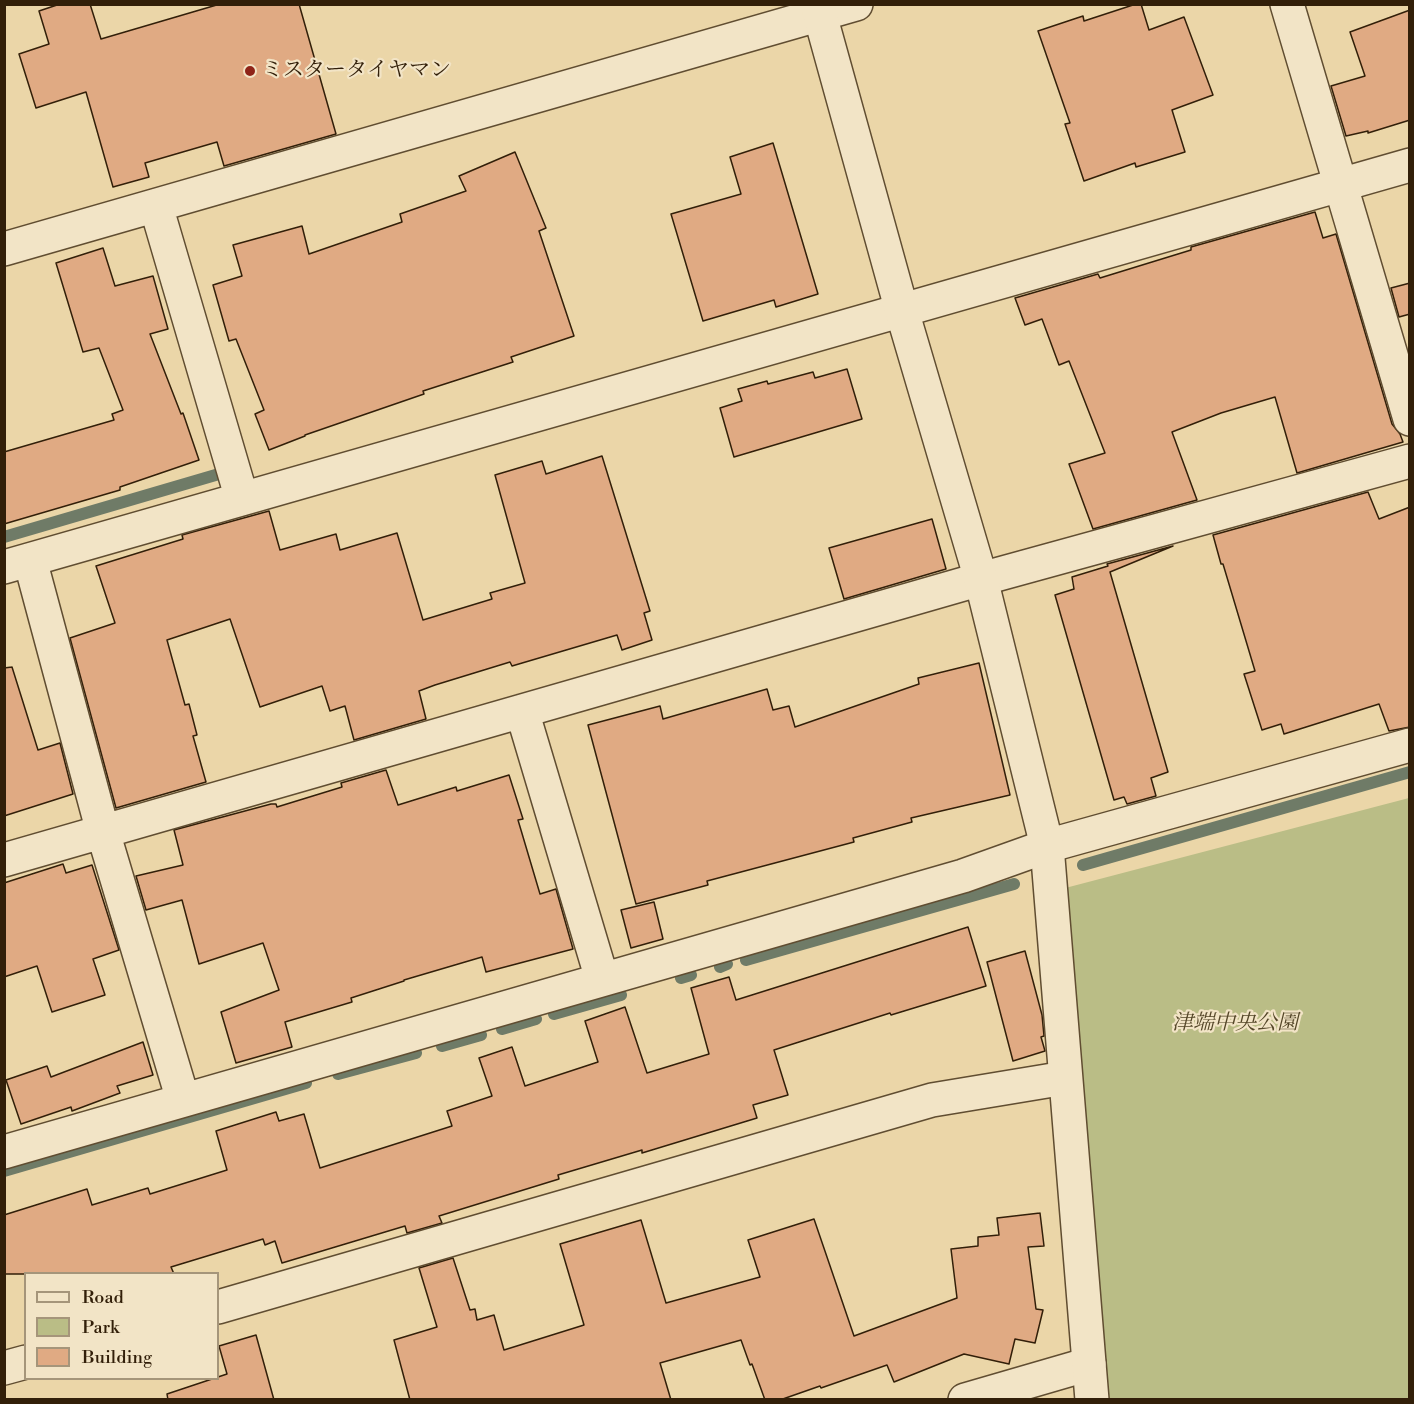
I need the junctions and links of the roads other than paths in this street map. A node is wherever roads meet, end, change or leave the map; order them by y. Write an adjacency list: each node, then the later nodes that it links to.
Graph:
1 (856, 4): 3 (street)
2 (1287, 4): 5 (street)
3 (819, 10): 6 (street); 8 (street)
4 (1410, 165): 5 (street)
5 (1340, 185): 8 (street); 9 (street)
6 (156, 206): 7 (street); 11 (street)
7 (4, 249)
8 (902, 311): 11 (street); 13 (street)
9 (1410, 419)
10 (1410, 461): 13 (street)
11 (242, 499): 12 (street)
12 (17, 563): 16 (street)
13 (981, 579): 14 (street); 17 (street)
14 (522, 711): 16 (street); 19 (street)
15 (1410, 745): 17 (street)
16 (103, 832): 18 (street); 21 (street)
17 (1047, 846): 19 (street); 20 (street)
18 (4, 860)
19 (602, 979): 21 (street)
20 (1065, 1078): 23 (street); 25 (street)
21 (183, 1100): 22 (street)
22 (4, 1152)
23 (219, 1307)
24 (24, 1363): 26 (street)
25 (1089, 1364): 27 (street); 28 (street)
26 (4, 1368)
27 (965, 1400)
28 (1092, 1400)

